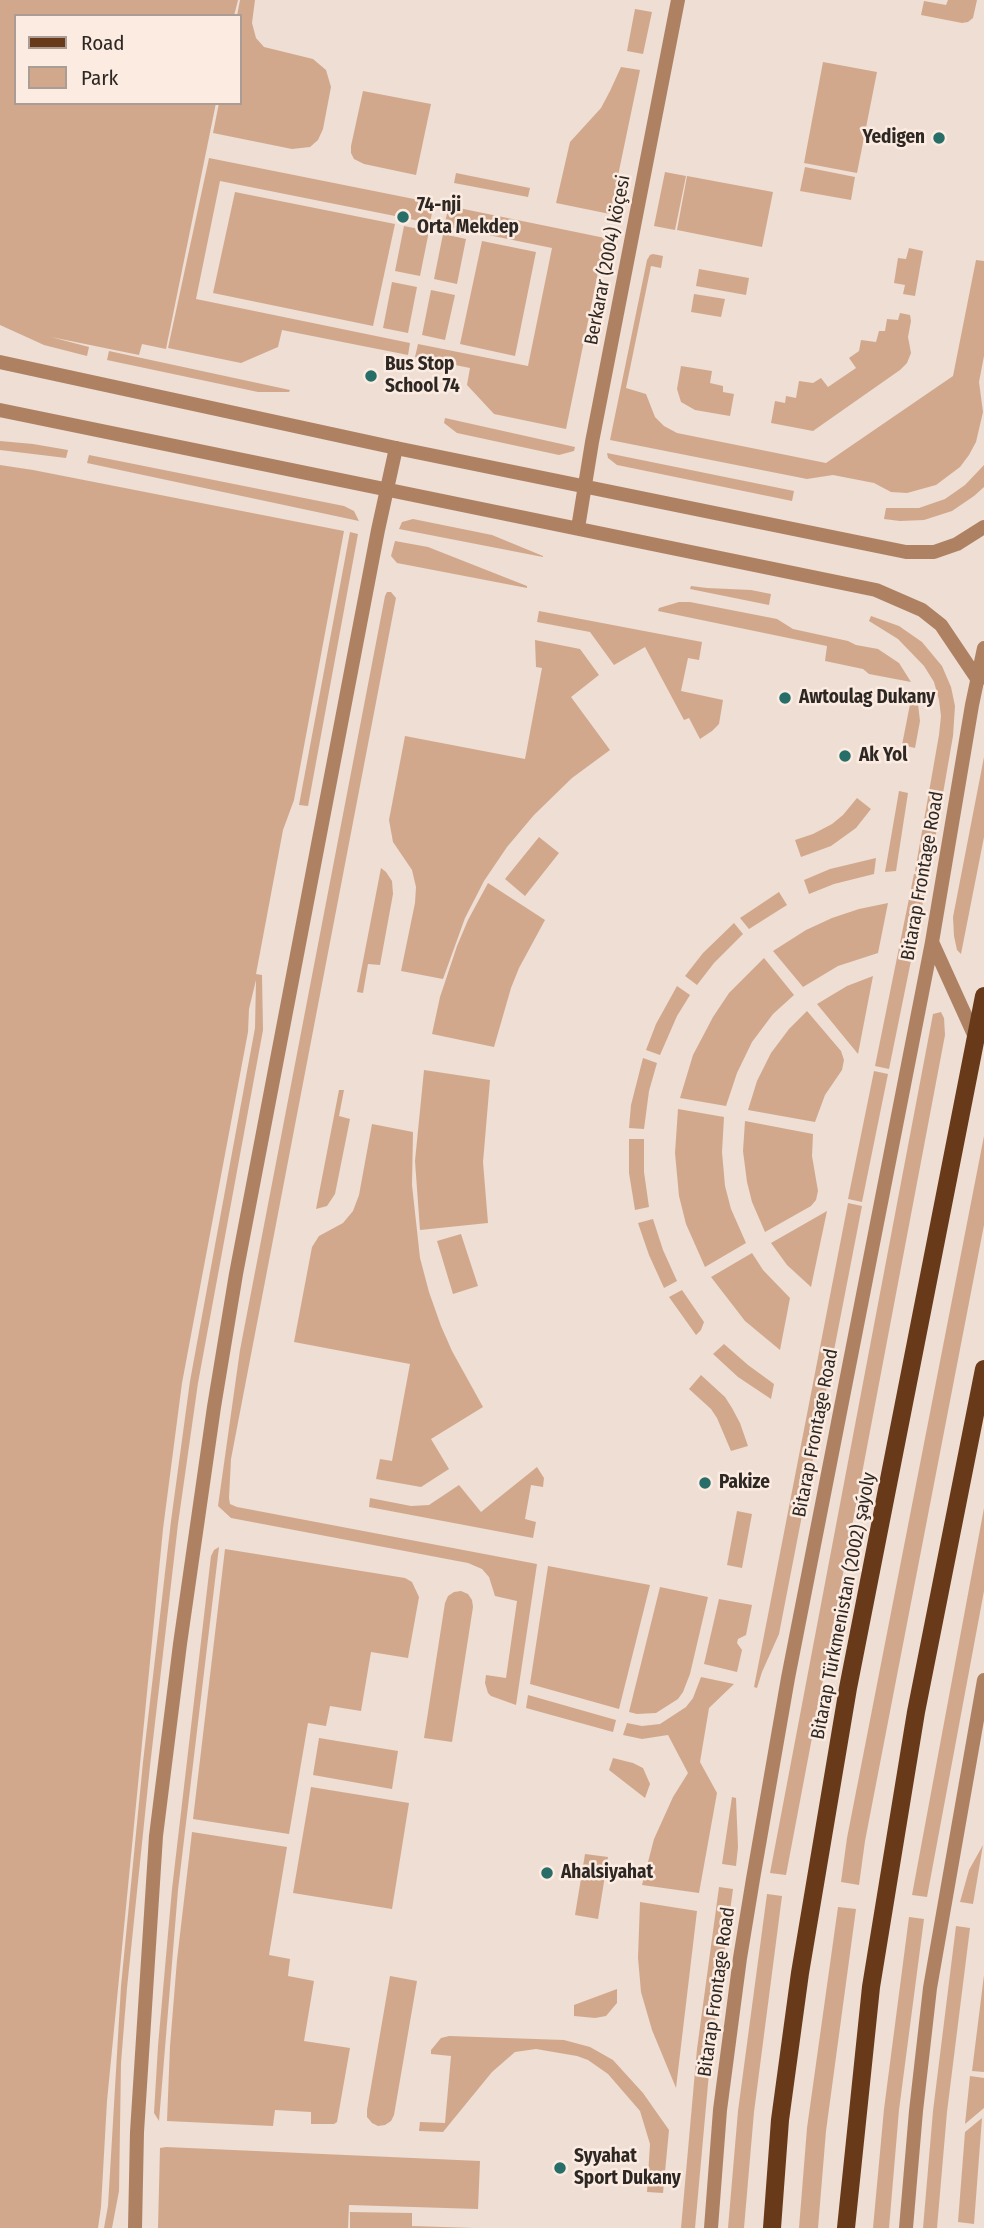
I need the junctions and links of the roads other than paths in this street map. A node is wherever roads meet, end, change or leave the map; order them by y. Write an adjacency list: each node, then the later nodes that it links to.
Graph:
1 (678, 0): 5 (street, Berkarar (2004) köçesi)
2 (0, 362): 4 (street)
3 (0, 410): 6 (street)
4 (396, 448): 5 (street); 6 (street)
5 (585, 487): 7 (street); 8 (street, Berkarar (2004) köçesi)
6 (387, 488): 8 (street); 16 (street)
7 (984, 527)
8 (578, 528): 10 (street)
9 (984, 648): 10 (street, Bitarap Frontage Road)
10 (978, 680): 11 (street, Bitarap Frontage Road)
11 (932, 942): 13 (street); 17 (street, Bitarap Frontage Road)
12 (984, 996): 13 (main road, Bitarap Türkmenistan (2002) şaýoly)
13 (976, 1039): 18 (main road, Bitarap Türkmenistan (2002) şaýoly)
14 (984, 1369): 19 (main road)
15 (984, 1680): 20 (street)
16 (135, 2228)
17 (711, 2228)
18 (772, 2228)
19 (846, 2228)
20 (906, 2228)

